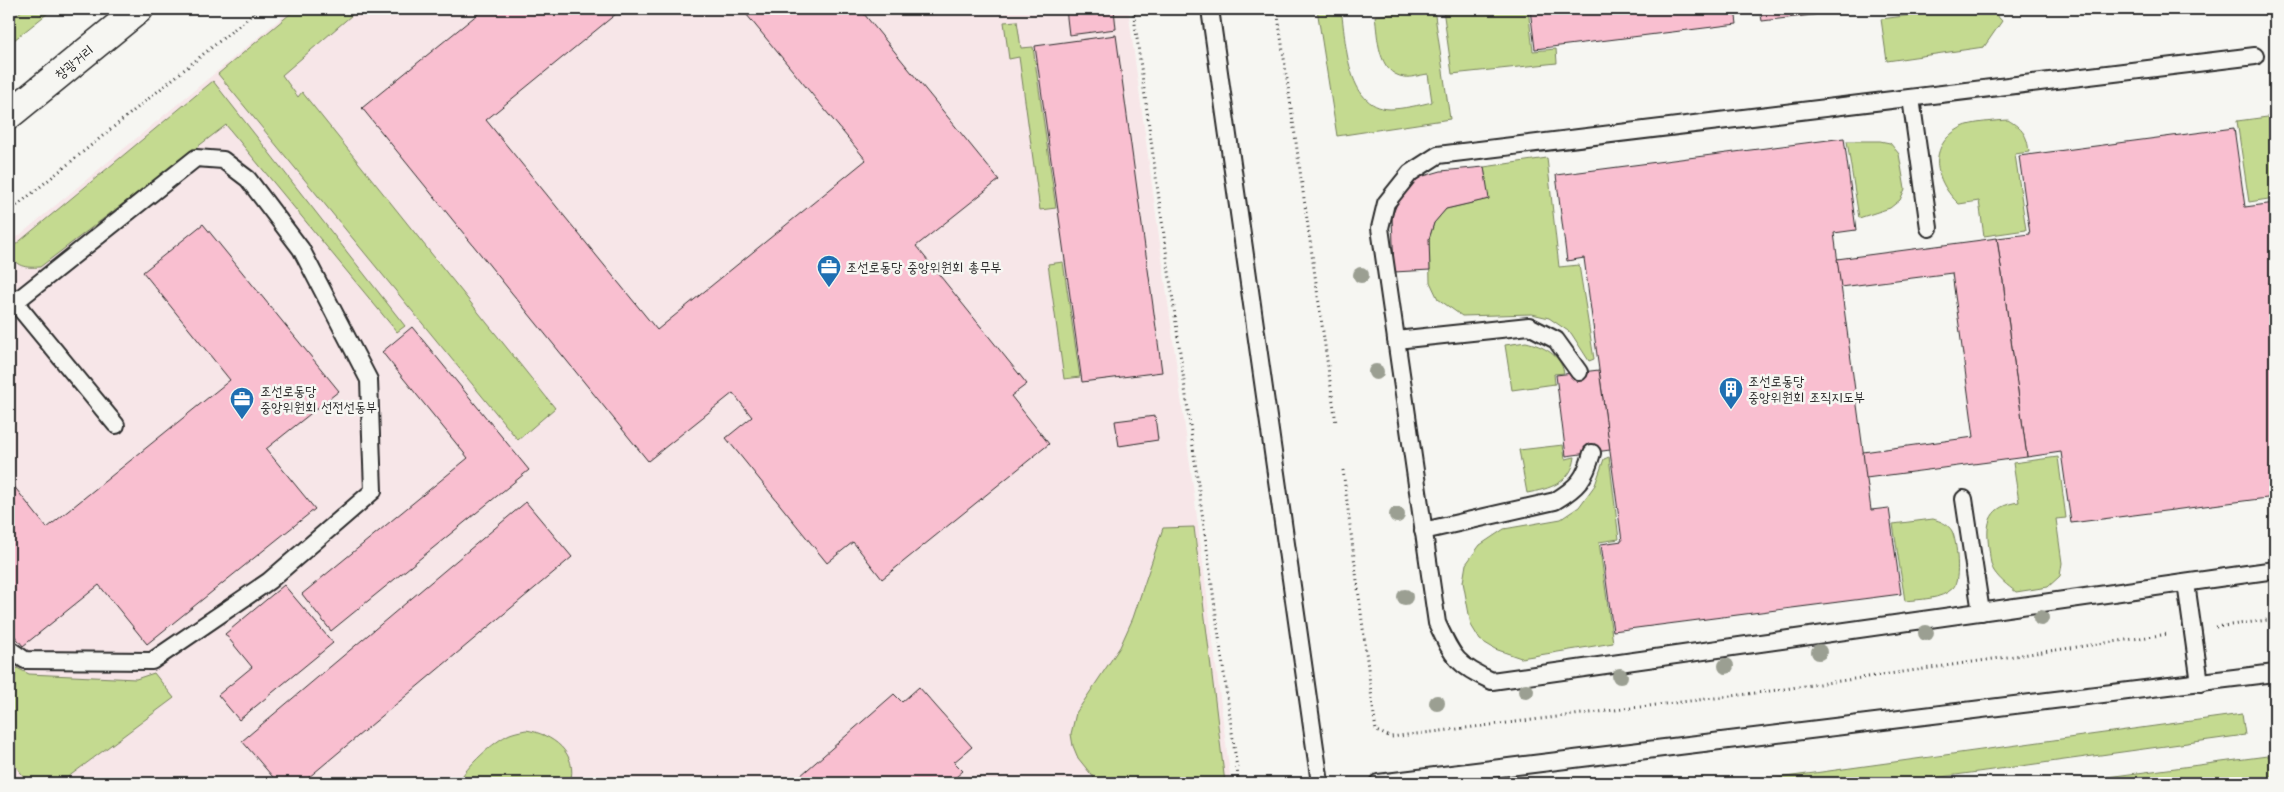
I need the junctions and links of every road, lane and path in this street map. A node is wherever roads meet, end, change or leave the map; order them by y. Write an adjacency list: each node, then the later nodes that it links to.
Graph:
1 (260, 9): 9 (path)
2 (1133, 9): 27 (path)
3 (1210, 9): 28 (lane)
4 (1277, 9): 14 (path)
5 (134, 10): 8 (street, 창광거리)
6 (2255, 56): 7 (lane)
7 (1911, 98): 10 (lane); 12 (lane)
8 (9, 115)
9 (9, 212)
10 (1929, 228)
11 (11, 302): 15 (lane); 24 (lane)
12 (1396, 340): 13 (lane); 18 (lane)
13 (1579, 372)
14 (1336, 423)
15 (116, 425)
16 (1592, 453): 18 (lane)
17 (1964, 499): 21 (lane)
18 (1423, 531): 21 (lane)
19 (2275, 570): 20 (lane)
20 (2186, 583): 21 (lane); 26 (lane)
21 (1981, 612)
22 (2275, 619): 23 (path)
23 (2214, 628)
24 (9, 649)
25 (2275, 674): 26 (lane)
26 (2200, 683): 29 (lane)
27 (1239, 783)
28 (1320, 783)
29 (1378, 783)

